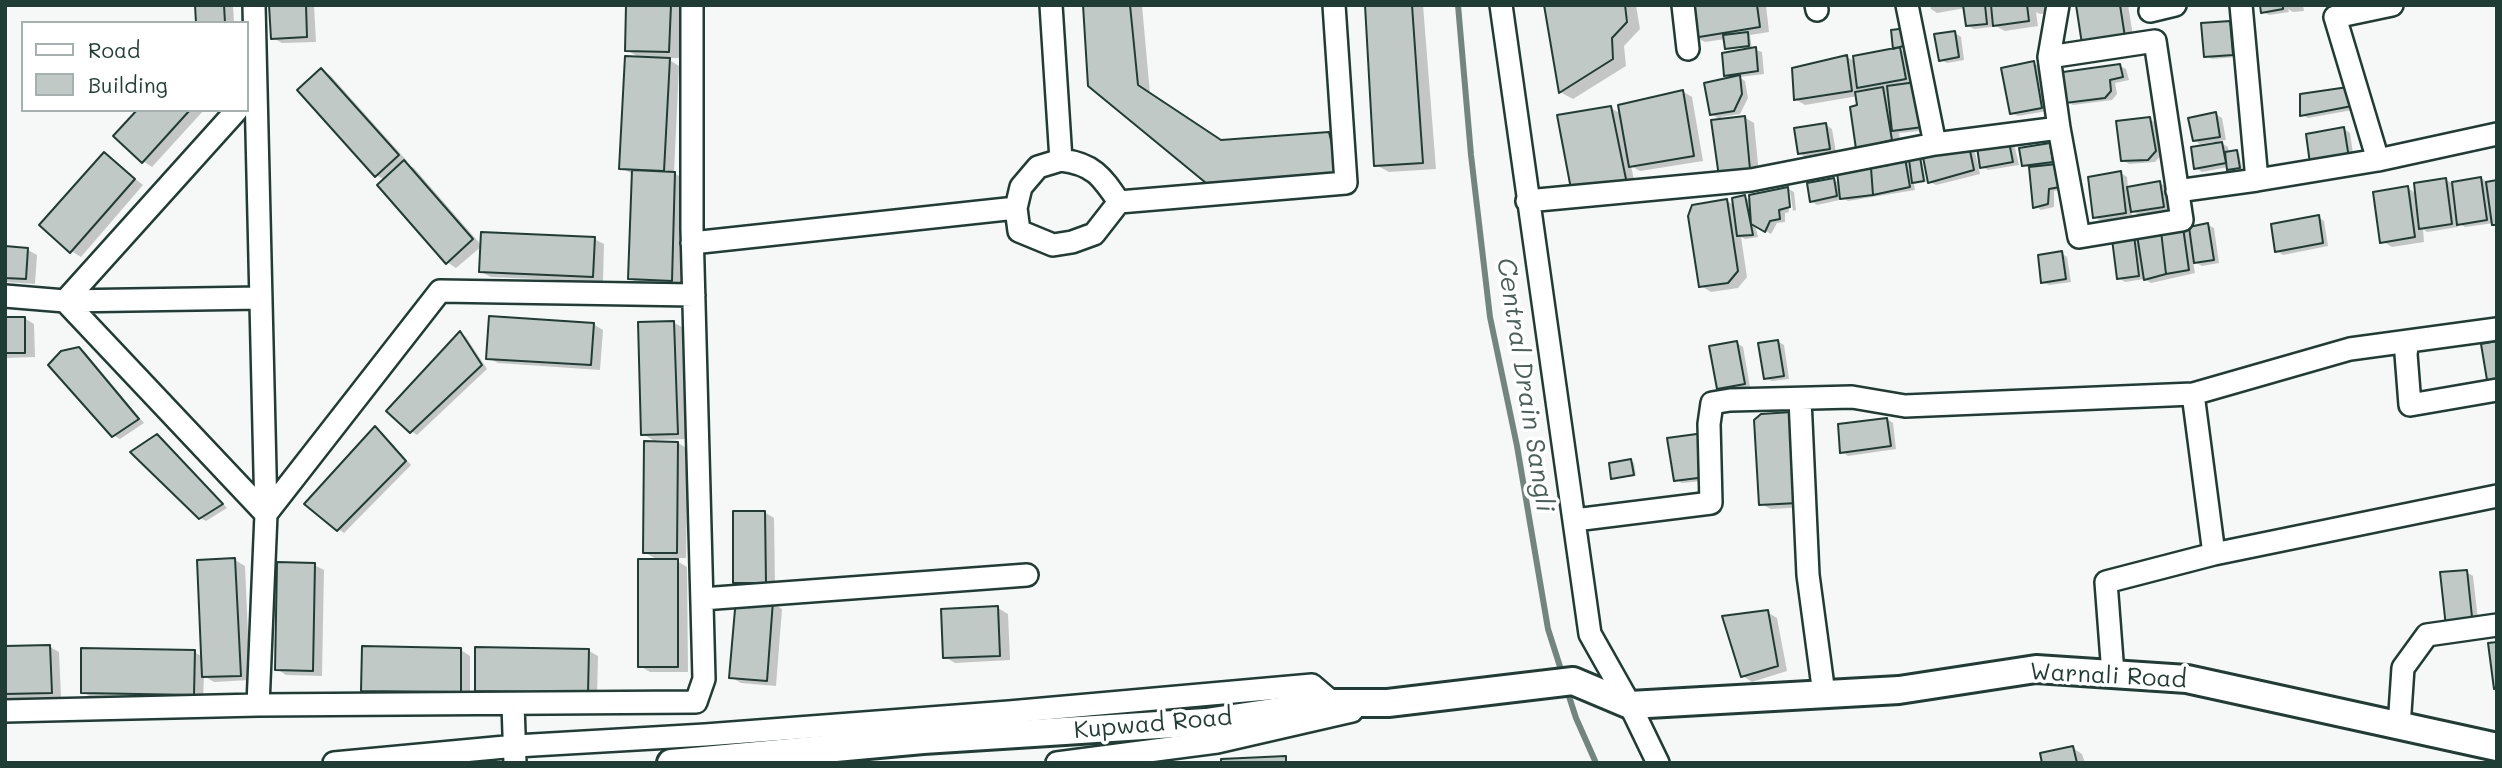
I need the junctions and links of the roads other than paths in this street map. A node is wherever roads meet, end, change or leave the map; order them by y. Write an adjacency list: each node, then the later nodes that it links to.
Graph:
1 (254, 5): 15 (street)
2 (692, 5): 27 (street)
3 (1051, 5): 20 (street)
4 (1334, 5): 25 (street)
5 (1501, 5): 24 (street)
6 (1683, 5): 13 (street)
7 (1907, 5): 19 (street)
8 (2058, 5): 14 (street)
9 (2175, 5): 12 (street)
10 (2241, 5): 22 (street)
11 (2392, 5): 21 (street)
12 (2150, 11)
13 (1688, 49)
14 (2049, 57): 17 (street); 23 (street)
15 (252, 94): 30 (street)
16 (235, 112): 31 (street)
17 (2059, 128): 19 (street); 23 (street)
18 (2497, 134): 21 (street)
19 (1935, 144): 24 (street)
20 (1061, 160): 25 (street); 26 (street)
21 (2378, 160): 22 (street)
22 (2257, 180): 23 (street)
23 (2177, 191)
24 (1527, 201): 39 (street)
25 (1119, 202): 26 (street)
26 (1016, 208): 27 (street)
27 (692, 243): 28 (street)
28 (694, 295): 38 (street); 42 (street)
29 (5, 296): 31 (street)
30 (261, 298): 31 (street); 38 (street)
31 (65, 301): 38 (street)
32 (2497, 329): 33 (street)
33 (2408, 341): 34 (street); 35 (street)
34 (2497, 390)
35 (2193, 394): 36 (street); 40 (street)
36 (1800, 399): 39 (street); 45 (street)
37 (2497, 496): 40 (street)
38 (266, 514): 50 (street)
39 (1575, 520): 51 (street)
40 (2214, 554): 44 (street)
41 (1027, 575): 42 (street)
42 (702, 599): 46 (street)
43 (2497, 625): 53 (street)
44 (2113, 674): 45 (main road, Warnali Road); 53 (main road, Warnali Road)
45 (1824, 694): 51 (main road, Warnali Road)
46 (696, 702): 49 (street); 54 (street)
47 (1333, 703): 48 (main road, Kupwad Road); 54 (street); 58 (main road, Kupwad Road)
48 (1388, 703): 51 (main road, Kupwad Road); 59 (street)
49 (513, 704): 50 (street); 56 (street)
50 (258, 705): 52 (street)
51 (1630, 705): 60 (street)
52 (5, 711)
53 (2399, 727): 55 (main road, Warnali Road)
54 (705, 735): 56 (street)
55 (2497, 747)
56 (515, 754): 57 (street)
57 (334, 763)
58 (671, 763)
59 (1057, 763)
60 (1658, 763)

